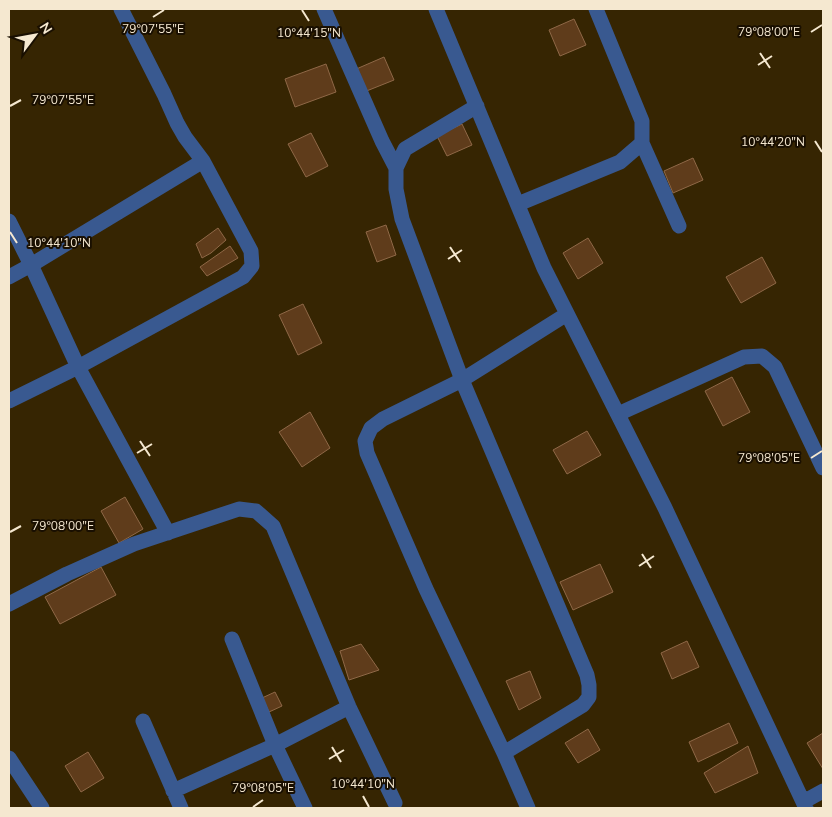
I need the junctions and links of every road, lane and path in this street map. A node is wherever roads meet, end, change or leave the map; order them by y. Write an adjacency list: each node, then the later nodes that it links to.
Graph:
1 (121, 9): 7 (street)
2 (324, 9): 8 (street)
3 (436, 9): 5 (street)
4 (596, 9): 6 (street)
5 (477, 106): 8 (street); 9 (street)
6 (642, 143): 9 (street); 11 (street)
7 (203, 161): 12 (street); 15 (street)
8 (396, 168): 16 (street)
9 (518, 204): 14 (street)
10 (9, 221): 12 (street)
11 (679, 226)
12 (31, 265): 13 (street); 15 (street)
13 (9, 277)
14 (567, 314): 16 (street); 18 (street)
15 (78, 367): 17 (street); 20 (street)
16 (462, 380): 26 (street); 26 (street)
17 (9, 401)
18 (618, 414): 19 (street); 31 (street)
19 (823, 468)
20 (168, 533): 21 (street); 23 (street)
21 (9, 604)
22 (232, 639): 25 (street)
23 (349, 706): 25 (street); 30 (street)
24 (143, 721): 29 (street)
25 (275, 746): 29 (street); 34 (street)
26 (504, 753): 35 (street)
27 (9, 758): 32 (street)
28 (823, 791): 31 (street)
29 (174, 792): 33 (street)
30 (395, 803)
31 (805, 805)
32 (42, 808)
33 (181, 808)
34 (305, 808)
35 (528, 808)

